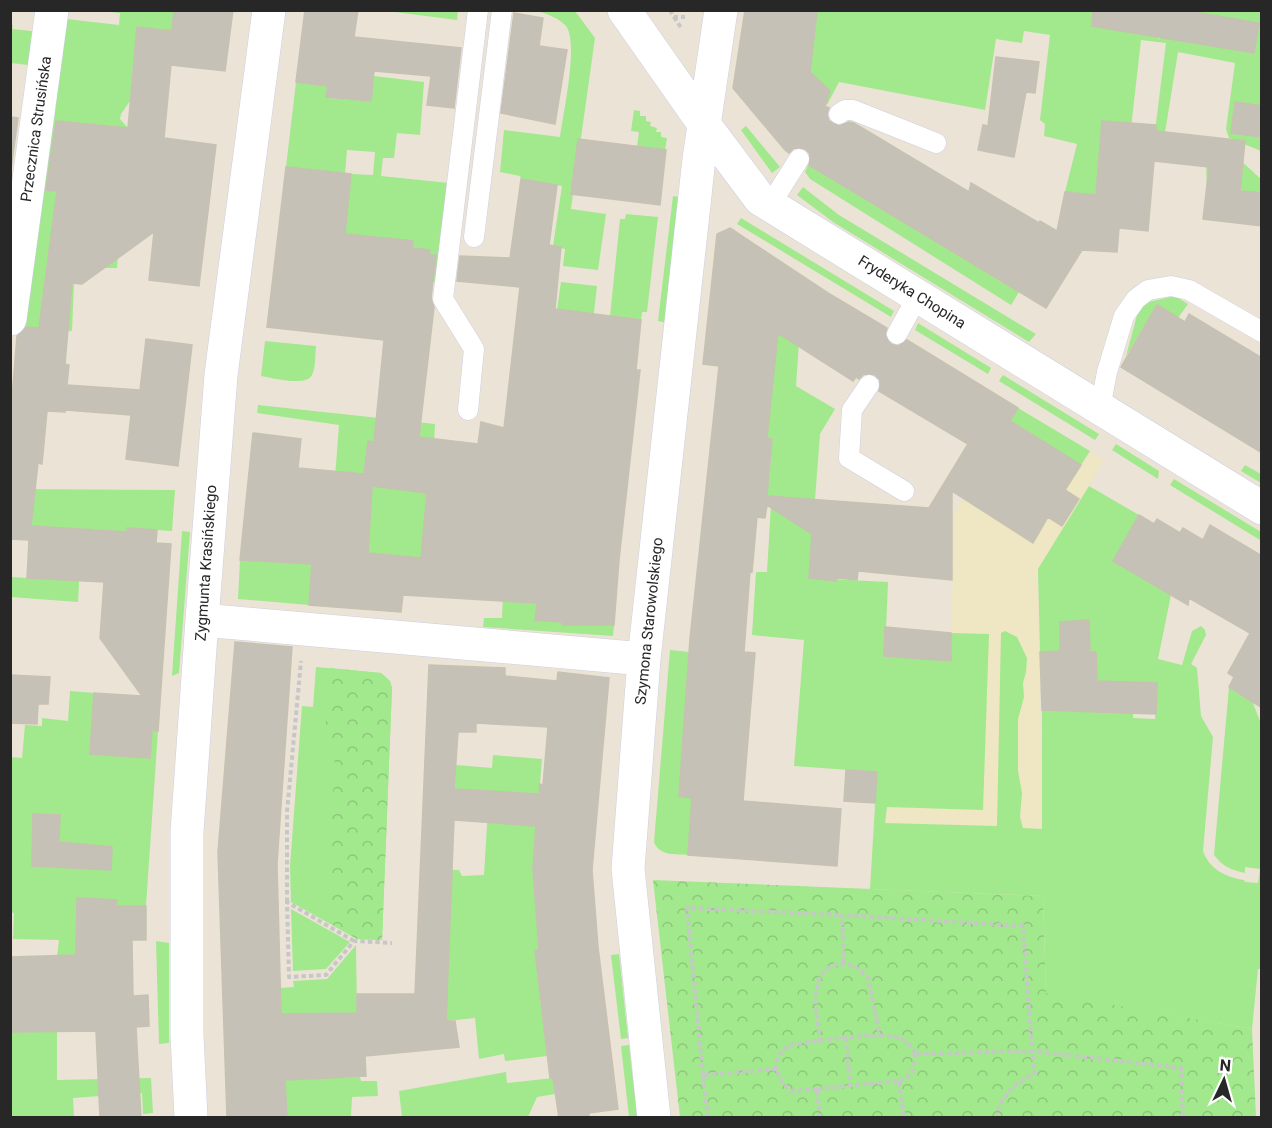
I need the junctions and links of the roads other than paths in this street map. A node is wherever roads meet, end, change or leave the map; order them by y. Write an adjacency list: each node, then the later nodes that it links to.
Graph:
1 (52, 10): 14 (street, Przecznica Strusińska)
2 (269, 10): 22 (street, Zygmunta Krasińskiego)
3 (478, 10): 19 (lane)
4 (502, 10): 12 (lane)
5 (624, 10): 8 (street, Fryderyka Chopina)
6 (721, 10): 8 (street, Szymona Starowolskiego)
7 (839, 114): 9 (lane)
8 (704, 124): 11 (street, Fryderyka Chopina); 23 (street, Szymona Starowolskiego)
9 (936, 143)
10 (799, 159): 11 (lane)
11 (770, 205): 13 (street, Fryderyka Chopina)
12 (474, 237)
13 (918, 296): 16 (lane); 18 (street, Fryderyka Chopina)
14 (10, 320)
15 (1262, 332): 18 (lane)
16 (897, 334)
17 (869, 385): 20 (lane)
18 (1100, 408): 21 (street, Fryderyka Chopina)
19 (468, 410)
20 (904, 491)
21 (1262, 508)
22 (202, 620): 23 (street); 24 (street, Zygmunta Krasińskiego)
23 (644, 659): 25 (street, Szymona Starowolskiego)
24 (191, 1118)
25 (654, 1118)

